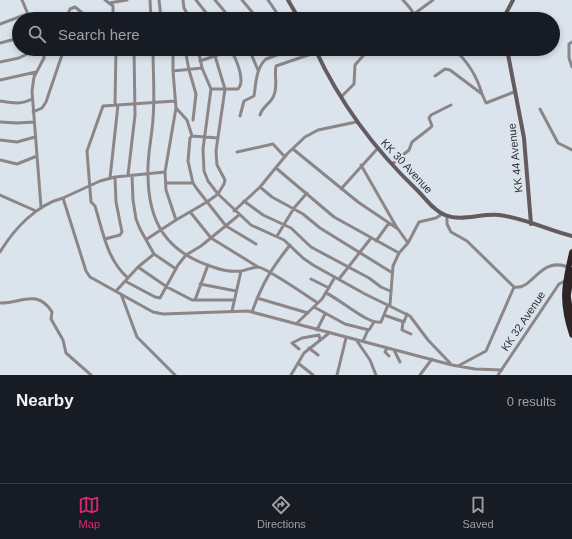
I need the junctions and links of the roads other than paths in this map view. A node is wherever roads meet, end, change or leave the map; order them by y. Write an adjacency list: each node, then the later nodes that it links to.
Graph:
1 (22, 0): 16 (street)
2 (105, 0): 15 (street)
3 (127, 0): 15 (street)
4 (150, 0): 20 (street)
5 (159, 0): 21 (street)
6 (183, 0): 22 (street)
7 (196, 0): 23 (street)
8 (214, 0): 24 (street)
9 (242, 0): 25 (street)
10 (268, 0): 26 (street)
11 (288, 0): 27 (main road)
12 (403, 0): 28 (street)
13 (432, 0): 29 (street)
14 (511, 1): 30 (main road)
15 (109, 3): 19 (street)
16 (26, 12)
17 (69, 12): 18 (street)
18 (81, 12)
19 (113, 12)
20 (151, 12)
21 (160, 12)
22 (186, 12)
23 (205, 12)
24 (225, 12)
25 (252, 12)
26 (276, 12)
27 (295, 12)
28 (412, 12)
29 (417, 12)
30 (506, 12)
31 (12, 20): 32 (street)
32 (0, 24)
33 (12, 40): 34 (street)
34 (0, 43)
35 (570, 43): 56 (street)
36 (23, 56): 55 (street)
37 (44, 56): 61 (street)
38 (62, 56): 78 (street)
39 (116, 56): 74 (street)
40 (134, 56): 73 (street)
41 (153, 56): 71 (street)
42 (174, 56): 60 (street)
43 (186, 56): 58 (street)
44 (199, 56): 54 (street)
45 (215, 56): 54 (street); 65 (street)
46 (233, 56): 65 (street)
47 (252, 56): 59 (street)
48 (274, 56): 59 (street)
49 (303, 56): 79 (street)
50 (319, 56): 68 (main road, KK 30 Avenue)
51 (363, 56): 68 (street)
52 (461, 56): 67 (street)
53 (508, 56): 66 (main road, KK 44 Avenue)
54 (200, 61): 57 (street)
55 (0, 62)
56 (572, 67)
57 (202, 68): 58 (street); 64 (street)
58 (189, 70): 60 (street); 81 (street)
59 (258, 70): 80 (street)
60 (173, 71): 72 (street)
61 (36, 72): 63 (street); 69 (street)
62 (435, 76): 67 (street)
63 (0, 80)
64 (211, 89): 65 (street); 86 (street)
65 (225, 89): 88 (street)
66 (514, 92): 67 (street); 127 (main road, KK 44 Avenue)
67 (482, 94)
68 (341, 97): 84 (main road, KK 30 Avenue)
69 (32, 99): 70 (street); 78 (street)
70 (0, 101)
71 (154, 101): 72 (street); 73 (street); 100 (street)
72 (175, 101): 76 (street)
73 (135, 104): 74 (street); 102 (street)
74 (116, 105): 104 (street); 107 (street)
75 (451, 105): 97 (street)
76 (176, 108): 85 (street); 101 (street)
77 (540, 109): 92 (street)
78 (33, 112): 83 (street)
79 (260, 115)
80 (240, 116)
81 (193, 120)
82 (0, 122): 83 (street)
83 (34, 122): 87 (street)
84 (356, 122): 90 (main road, KK 30 Avenue); 91 (street)
85 (192, 136): 86 (street); 106 (street)
86 (204, 136): 88 (street); 111 (street)
87 (35, 137): 89 (street); 94 (street)
88 (218, 138): 111 (street)
89 (0, 140)
90 (378, 148): 97 (main road, KK 30 Avenue); 98 (street)
91 (293, 149): 95 (street); 109 (street)
92 (572, 150)
93 (236, 152): 95 (street)
94 (36, 156): 96 (street); 116 (street)
95 (285, 157): 99 (street)
96 (0, 160)
97 (392, 164): 121 (main road, KK 30 Avenue)
98 (361, 165): 109 (street); 129 (street)
99 (276, 168): 108 (street); 110 (street)
100 (147, 172): 101 (street); 102 (street); 130 (street)
101 (166, 172): 105 (street)
102 (130, 175): 103 (street); 136 (street)
103 (115, 177): 104 (street); 135 (street)
104 (110, 178): 107 (street)
105 (166, 183): 106 (street); 124 (street)
106 (193, 183): 114 (street)
107 (90, 186): 113 (street); 135 (street)
108 (260, 187): 115 (street); 117 (street)
109 (341, 189): 126 (street)
110 (307, 193): 117 (street); 134 (street)
111 (218, 194): 114 (street); 118 (street)
112 (0, 195): 119 (street)
113 (62, 198): 116 (street); 166 (street)
114 (207, 202): 120 (street); 128 (street)
115 (244, 202): 118 (street); 125 (street)
116 (41, 208): 119 (street)
117 (294, 208): 125 (street); 142 (street)
118 (234, 211): 122 (street)
119 (36, 212): 141 (street)
120 (191, 213): 124 (street); 133 (street)
121 (442, 214): 123 (main road, KK 30 Avenue); 138 (street)
122 (239, 215): 128 (street); 131 (street)
123 (447, 216): 127 (main road, KK 30 Avenue); 163 (street)
124 (176, 220): 130 (street)
125 (285, 223): 131 (street); 150 (street)
126 (389, 223): 129 (street); 137 (street)
127 (531, 224): 132 (main road)
128 (226, 226): 133 (street); 139 (street)
129 (398, 229): 138 (street)
130 (160, 230): 136 (street); 146 (street)
131 (276, 236): 140 (street)
132 (572, 236)
133 (211, 238): 146 (street); 149 (street)
134 (371, 238): 137 (street); 142 (street)
135 (105, 239): 158 (street)
136 (147, 239): 145 (street)
137 (376, 241): 144 (street)
138 (408, 243): 144 (street)
139 (256, 244)
140 (290, 245): 154 (street); 157 (street)
141 (0, 252)
142 (358, 252): 150 (street); 155 (street)
143 (572, 252): 152 (highway)
144 (399, 253): 155 (street)
145 (154, 254): 148 (street); 151 (street)
146 (186, 255): 147 (street); 151 (street)
147 (208, 265): 153 (street); 160 (street)
148 (138, 267): 158 (street); 161 (street)
149 (258, 267): 153 (street); 154 (street)
150 (347, 267): 157 (street); 165 (street)
151 (176, 269): 161 (street)
152 (570, 269): 159 (highway); 163 (street)
153 (241, 271): 164 (street)
154 (270, 271): 169 (street); 173 (street)
155 (391, 272): 165 (street)
156 (311, 278): 162 (street)
157 (337, 278): 162 (street); 174 (street)
158 (126, 280): 161 (street); 166 (street)
159 (567, 281): 184 (highway); 190 (highway); 206 (street, KK 32 Avenue)
160 (200, 284): 164 (street); 170 (street)
161 (167, 287): 170 (street)
162 (329, 288): 167 (street)
163 (514, 288): 205 (street)
164 (236, 291): 171 (street)
165 (390, 291): 174 (street)
166 (116, 292): 168 (street)
167 (326, 293): 173 (street); 183 (street)
168 (121, 294): 176 (street); 209 (street)
169 (257, 298): 177 (street); 178 (street)
170 (195, 300): 171 (street)
171 (234, 300): 176 (street)
172 (0, 303): 208 (street)
173 (318, 303): 175 (street)
174 (389, 305): 180 (street); 181 (street)
175 (314, 307): 178 (street); 179 (street)
176 (232, 312): 177 (street)
177 (252, 312): 185 (street)
178 (308, 313): 185 (street)
179 (325, 314): 186 (street); 187 (street)
180 (407, 314): 182 (street); 204 (street)
181 (384, 315): 182 (street); 183 (street)
182 (403, 321): 189 (street)
183 (374, 322): 187 (street)
184 (572, 323)
185 (296, 324): 186 (street)
186 (317, 330): 188 (street)
187 (368, 330): 194 (street)
188 (328, 334): 191 (street); 192 (street)
189 (411, 334)
190 (572, 335)
191 (346, 338): 193 (street); 211 (street)
192 (320, 340): 195 (street); 197 (street)
193 (357, 341): 196 (street); 212 (street)
194 (363, 341)
195 (309, 348): 199 (street); 203 (street)
196 (387, 348): 198 (street); 200 (street)
197 (299, 349)
198 (394, 350): 201 (street); 202 (street)
199 (318, 355)
200 (389, 356)
201 (432, 359): 204 (street); 213 (street)
202 (400, 362)
203 (298, 363): 207 (street); 210 (street)
204 (452, 364): 205 (street)
205 (458, 366): 206 (street)
206 (502, 370): 214 (street, KK 32 Avenue)
207 (313, 374)
208 (91, 375)
209 (175, 375)
210 (292, 375)
211 (337, 375)
212 (376, 375)
213 (420, 375)
214 (498, 375)

